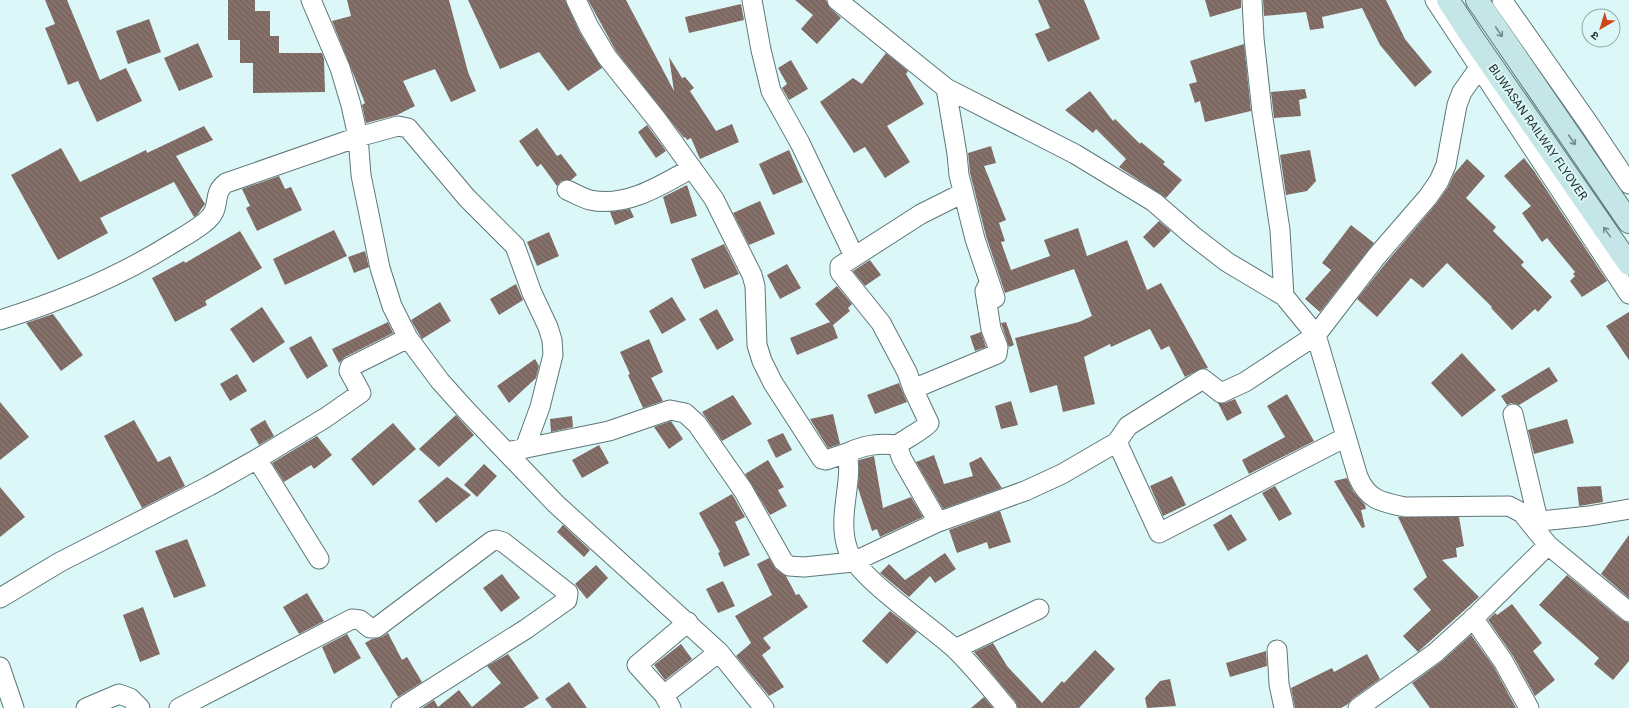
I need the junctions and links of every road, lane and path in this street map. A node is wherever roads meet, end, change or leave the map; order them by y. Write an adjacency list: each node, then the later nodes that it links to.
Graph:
1 (311, 0): 12 (street)
2 (576, 0): 13 (street)
3 (752, 0): 18 (street)
4 (837, 0): 11 (street)
5 (1252, 0): 21 (street)
6 (1435, 0): 10 (street)
7 (1448, 0): 19 (main road, BIJWASAN RAILWAY FLYOVER, one-way to 7)
8 (1477, 0): 17 (main road, BIJWASAN RAILWAY FLYOVER, one-way to 17)
9 (1512, 5): 14 (street)
10 (1479, 68): 20 (street); 23 (street)
11 (946, 88): 16 (street); 21 (street)
12 (358, 137): 22 (street); 24 (street); 30 (street)
13 (692, 168): 15 (street); 31 (street)
14 (1629, 184)
15 (567, 190)
16 (963, 193): 18 (street); 25 (street)
17 (1629, 222)
18 (854, 256): 25 (street)
19 (1629, 264)
20 (1629, 294)
21 (1284, 296): 23 (street)
22 (0, 320)
23 (1316, 335): 27 (street); 28 (street)
24 (408, 338): 30 (street); 32 (street)
25 (913, 389): 29 (street)
26 (1513, 414): 34 (street)
27 (1346, 437): 28 (street); 34 (street)
28 (1117, 442): 35 (street)
29 (897, 445): 31 (street); 35 (street)
30 (516, 450): 38 (street); 43 (street)
31 (847, 453): 38 (street)
32 (257, 459): 37 (street); 39 (street)
33 (1629, 509): 34 (street)
34 (1534, 521): 36 (street)
35 (938, 522): 38 (street)
36 (1548, 545): 41 (street); 42 (street)
37 (319, 559)
38 (853, 562): 44 (street)
39 (0, 598)
40 (1039, 609): 44 (street)
41 (1629, 612)
42 (1473, 618): 57 (street); 58 (street)
43 (688, 622): 46 (street); 48 (street)
44 (955, 649): 55 (street)
45 (1277, 650): 56 (street)
46 (719, 652): 48 (street); 54 (street)
47 (0, 667): 49 (street)
48 (668, 702)
49 (14, 708)
50 (86, 708): 51 (street)
51 (140, 708)
52 (179, 708): 53 (street)
53 (401, 708)
54 (764, 708)
55 (1007, 708)
56 (1284, 708)
57 (1358, 708)
58 (1529, 708)

